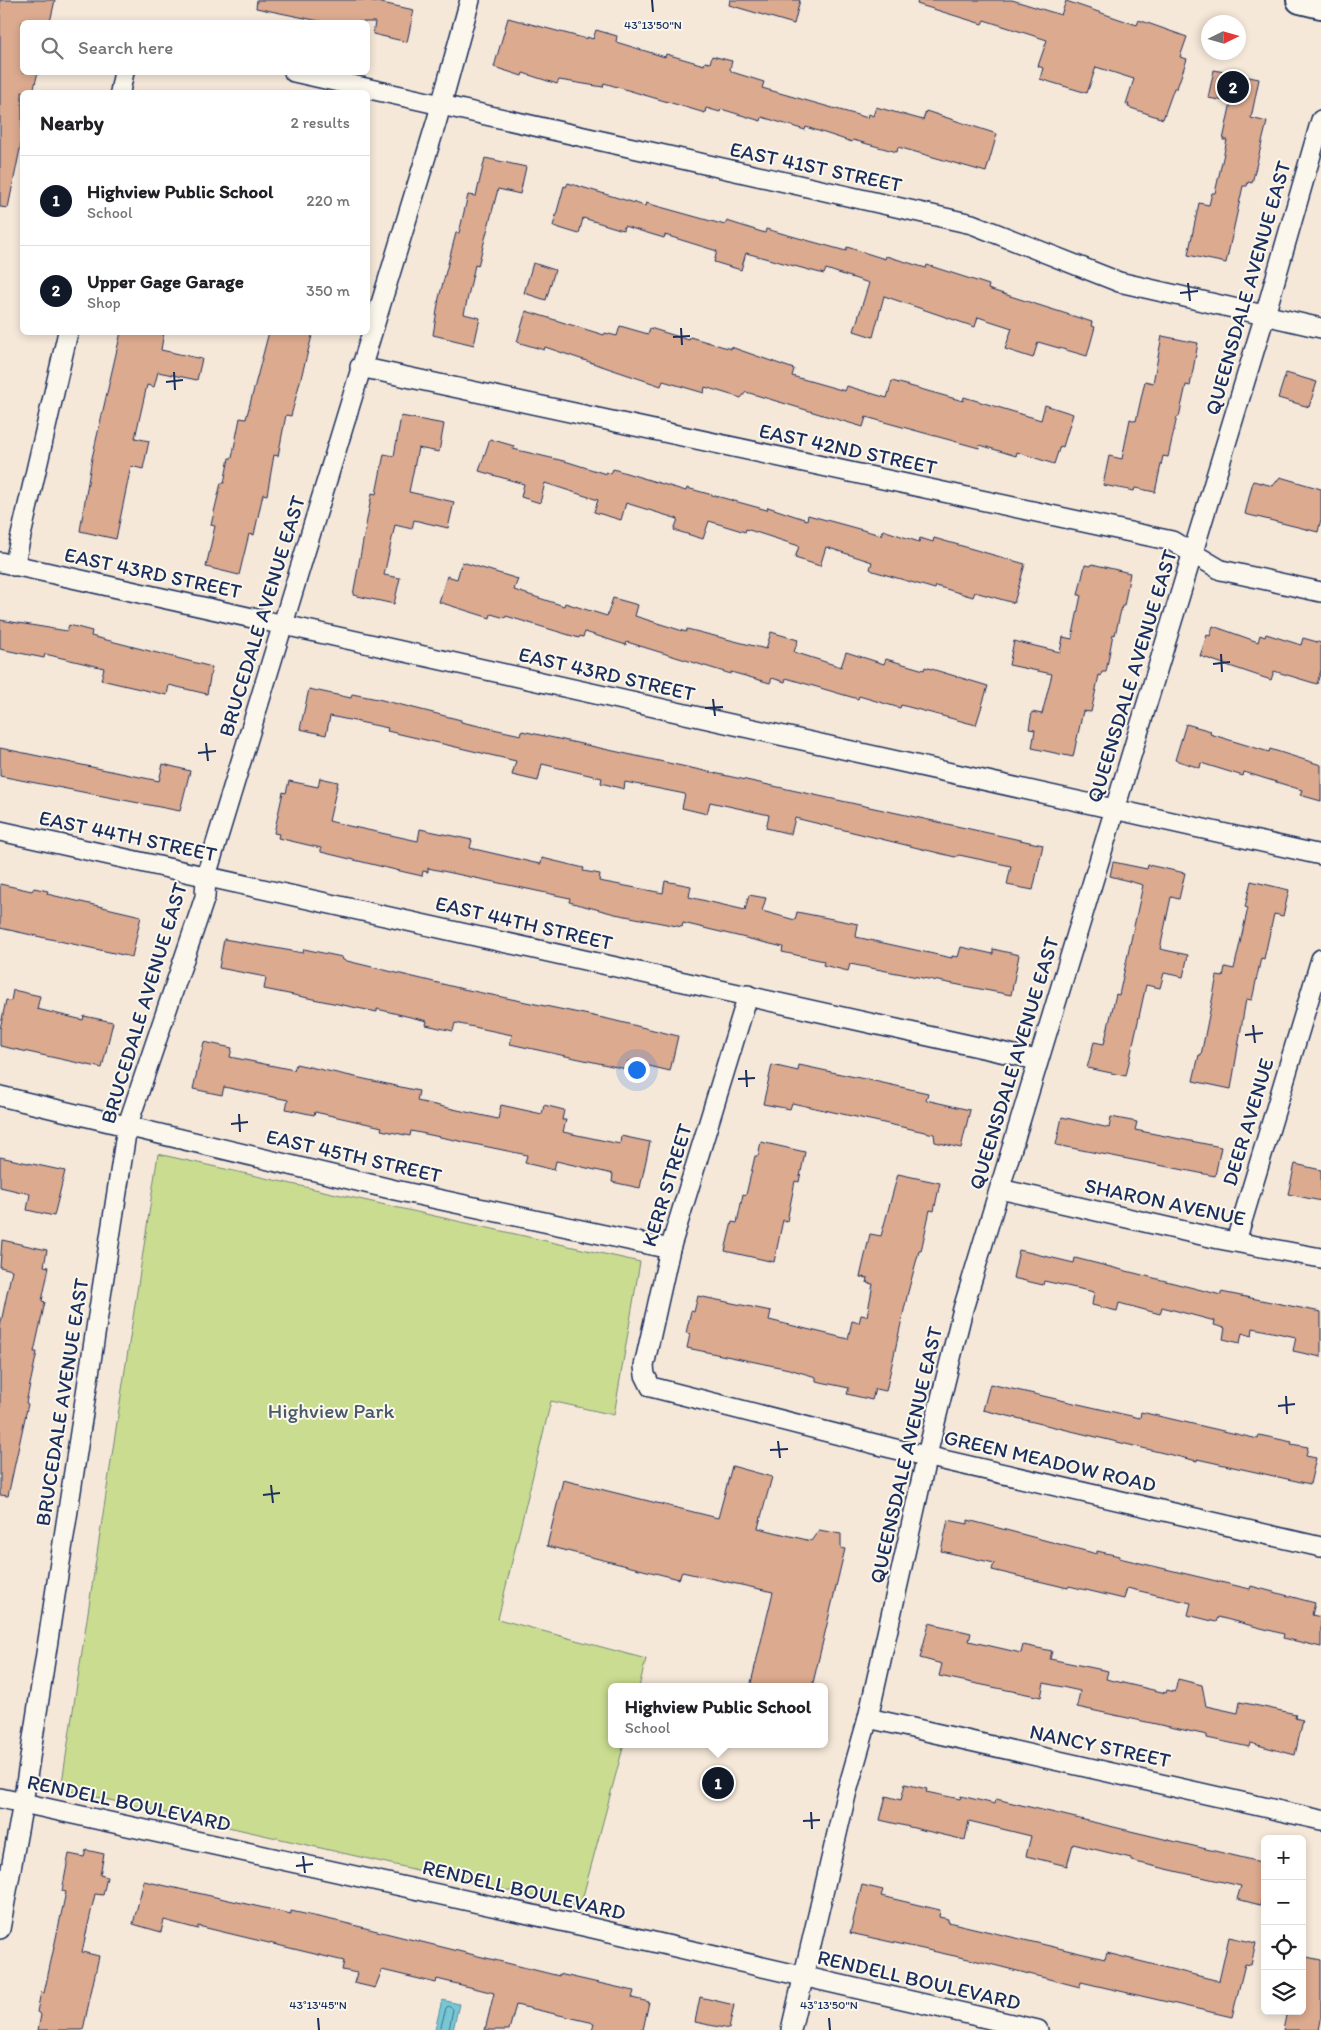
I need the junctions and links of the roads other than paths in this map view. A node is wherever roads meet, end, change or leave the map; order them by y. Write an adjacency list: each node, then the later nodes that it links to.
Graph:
1 (470, 0): 7 (street, BRUCEDALE AVENUE EAST)
2 (1300, 0): 3 (main road)
3 (1321, 5)
4 (123, 75): 6 (street)
5 (308, 75): 7 (street, EAST 41ST STREET)
6 (120, 90)
7 (441, 104): 9 (street, EAST 41ST STREET); 12 (street, BRUCEDALE AVENUE EAST)
8 (1321, 120): 9 (street, QUEENSDALE AVENUE EAST)
9 (1265, 316): 10 (street, EAST 41ST STREET); 15 (street, QUEENSDALE AVENUE EAST)
10 (1321, 328)
11 (67, 335): 16 (street)
12 (370, 335)
13 (370, 335): 14 (street, BRUCEDALE AVENUE EAST)
14 (360, 367): 15 (street, EAST 42ND STREET); 18 (street, BRUCEDALE AVENUE EAST)
15 (1192, 552): 17 (street, EAST 42ND STREET); 19 (street, QUEENSDALE AVENUE EAST)
16 (7, 564): 18 (street, EAST 43RD STREET)
17 (1321, 592)
18 (284, 625): 19 (street, EAST 43RD STREET); 22 (street, BRUCEDALE AVENUE EAST)
19 (1115, 809): 21 (street, EAST 43RD STREET); 25 (street, QUEENSDALE AVENUE EAST)
20 (0, 831): 22 (street, EAST 44TH STREET)
21 (1321, 855)
22 (206, 876): 24 (street, EAST 44TH STREET); 27 (street, BRUCEDALE AVENUE EAST)
23 (1321, 959): 29 (street, DEER AVENUE)
24 (748, 995): 25 (street, EAST 44TH STREET); 30 (street, KERR STREET)
25 (1037, 1060): 28 (street, QUEENSDALE AVENUE EAST)
26 (0, 1096): 27 (street, EAST 45TH STREET)
27 (127, 1127): 30 (street, EAST 45TH STREET); 37 (street, BRUCEDALE AVENUE EAST)
28 (1000, 1188): 29 (street, SHARON AVENUE); 33 (street, QUEENSDALE AVENUE EAST)
29 (1236, 1241): 31 (street, SHARON AVENUE)
30 (670, 1249): 32 (street, KERR STREET)
31 (1321, 1258)
32 (652, 1388): 33 (street, GREEN MEADOW ROAD)
33 (927, 1455): 34 (street, GREEN MEADOW ROAD); 35 (street, QUEENSDALE AVENUE EAST)
34 (1321, 1547)
35 (868, 1718): 38 (street, NANCY STREET); 40 (street, QUEENSDALE AVENUE EAST)
36 (0, 1798): 37 (street, RENDELL BOULEVARD)
37 (22, 1803): 39 (street, BRUCEDALE AVENUE EAST); 40 (street, RENDELL BOULEVARD)
38 (1321, 1820)
39 (0, 1929)
40 (803, 1977): 41 (street, QUEENSDALE AVENUE EAST); 42 (street, RENDELL BOULEVARD)
41 (791, 2030)
42 (1038, 2030)

